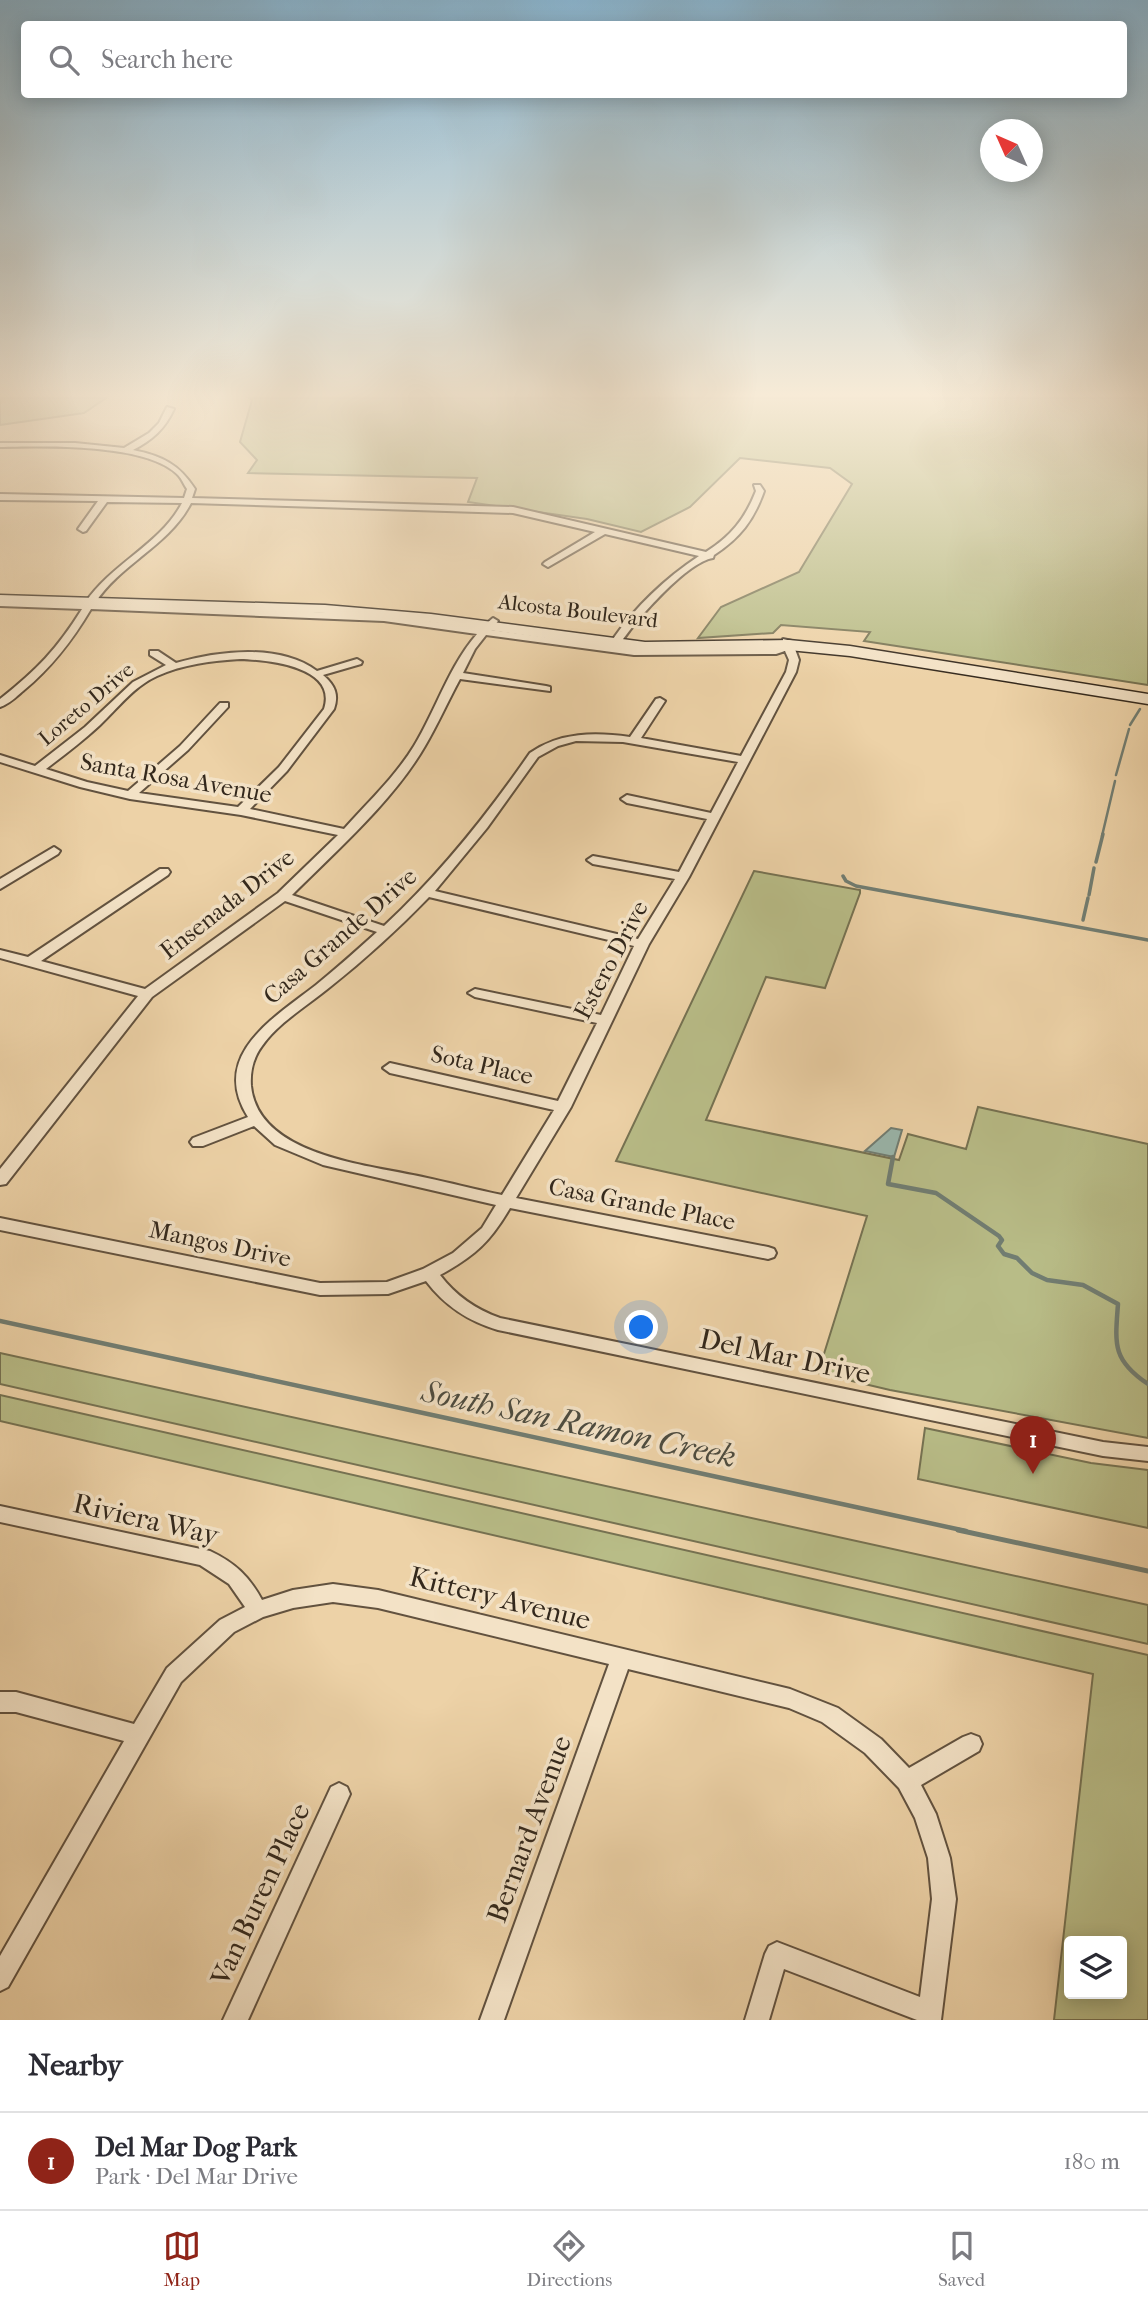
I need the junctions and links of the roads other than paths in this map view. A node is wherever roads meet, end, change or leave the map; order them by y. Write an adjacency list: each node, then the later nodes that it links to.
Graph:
1 (189, 492): 5 (street)
2 (760, 492): 8 (street)
3 (0, 500): 4 (street)
4 (102, 501): 5 (street); 6 (street)
5 (187, 501): 7 (street); 11 (street)
6 (83, 529)
7 (605, 530): 8 (street); 9 (street)
8 (709, 556): 13 (street)
9 (548, 564)
10 (0, 599): 11 (main road, Alcosta Boulevard)
11 (90, 602): 12 (main road, Alcosta Boulevard); 24 (street)
12 (489, 626): 13 (main road, Alcosta Boulevard); 14 (street, Alcosta Boulevard); 19 (street, Ensenada Drive)
13 (616, 642): 14 (main road, Alcosta Boulevard)
14 (788, 643): 21 (main road, Alcosta Boulevard); 22 (main road, Alcosta Boulevard); 28 (street, Estero Drive)
15 (153, 653): 17 (street)
16 (357, 662): 18 (street)
17 (174, 666): 18 (street, Loreto Drive); 29 (street, Loreto Drive)
18 (317, 674): 32 (street)
19 (457, 675): 20 (street); 34 (street, Ensenada Drive)
20 (546, 689)
21 (1148, 692)
22 (1148, 699)
23 (660, 701): 26 (street)
24 (0, 704)
25 (224, 705): 30 (street)
26 (632, 741): 28 (street, Casa Grande Drive); 40 (street, Casa Grande Drive)
27 (0, 758): 29 (street, Santa Rosa Avenue)
28 (744, 760): 33 (street, Estero Drive)
29 (37, 770): 30 (street, Santa Rosa Avenue)
30 (130, 795): 32 (street, Santa Rosa Avenue)
31 (627, 800): 33 (street)
32 (241, 811): 34 (street, Santa Rosa Avenue)
33 (714, 817): 38 (street, Estero Drive)
34 (347, 833): 41 (street, Ensenada Drive)
35 (54, 851): 39 (street)
36 (593, 860): 38 (street)
37 (164, 872): 45 (street)
38 (683, 877): 43 (street, Estero Drive)
39 (0, 885)
40 (428, 893): 42 (street, Casa Grande Drive); 43 (street)
41 (283, 896): 42 (street); 46 (street, Ensenada Drive)
42 (387, 931): 51 (street, Casa Grande Drive)
43 (642, 944): 48 (street, Estero Drive)
44 (0, 954): 45 (street)
45 (30, 962): 46 (street)
46 (147, 993): 53 (street, Ensenada Drive)
47 (475, 993): 48 (street)
48 (604, 1020): 50 (street, Estero Drive)
49 (390, 1068): 50 (street, Sota Place)
50 (563, 1107): 54 (street, Estero Drive)
51 (255, 1121): 52 (street); 54 (street)
52 (198, 1142)
53 (0, 1180)
54 (507, 1203): 56 (street, Casa Grande Place); 57 (street, Estero Drive)
55 (0, 1224): 57 (street, Mangos Drive)
56 (768, 1253)
57 (429, 1273): 58 (street, Del Mar Drive)
58 (1148, 1454)
59 (0, 1514): 60 (street, Riviera Way)
60 (257, 1610): 61 (street, Kittery Avenue); 63 (street, Kittery Avenue)
61 (622, 1658): 65 (street, Kittery Avenue); 70 (street, Bernard Avenue)
62 (0, 1702): 63 (street)
63 (138, 1735): 67 (street, Kittery Avenue)
64 (971, 1744): 65 (street)
65 (907, 1781): 68 (street, Kittery Avenue)
66 (339, 1794): 69 (street, Van Buren Place)
67 (0, 1979)
68 (929, 2017): 71 (street)
69 (234, 2020)
70 (492, 2020)
71 (757, 2020)

